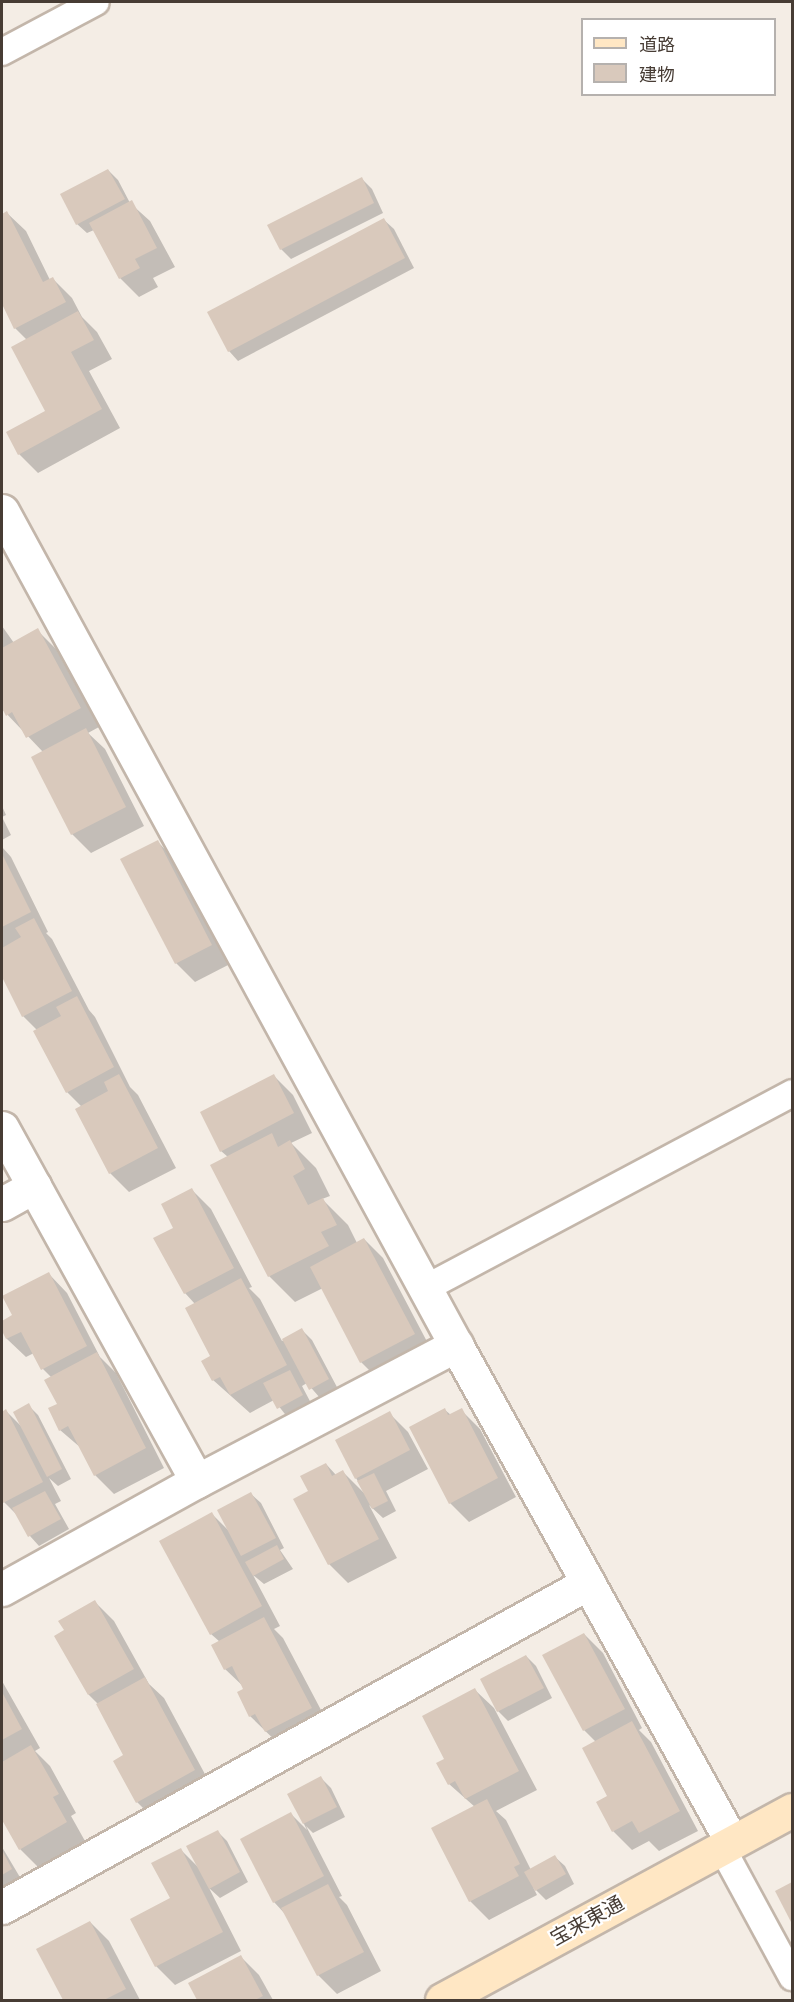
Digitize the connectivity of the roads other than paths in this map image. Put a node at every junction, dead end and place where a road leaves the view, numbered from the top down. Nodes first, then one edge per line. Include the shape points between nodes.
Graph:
1 (96, 2) edge
2 (2, 52) edge
3 (6, 530) edge
4 (792, 1093) edge
5 (2, 1128) edge
6 (34, 1186) junction
7 (2, 1204) edge
8 (426, 1288) junction
9 (456, 1345) junction
10 (197, 1481) junction
11 (588, 1583) junction
12 (2, 1589) edge
13 (792, 1810) edge
14 (727, 1845) junction
15 (2, 1906) edge
16 (792, 1977) edge
17 (442, 2001) edge

1 - 2 lane
3 - 8 street
4 - 8 lane
5 - 6 street
6 - 7 street
6 - 10 street
8 - 9 street
9 - 10 street
9 - 11 street
10 - 12 street
11 - 14 street
11 - 15 street
13 - 14 street, 宝来東通
14 - 16 lane
14 - 17 street, 宝来東通

